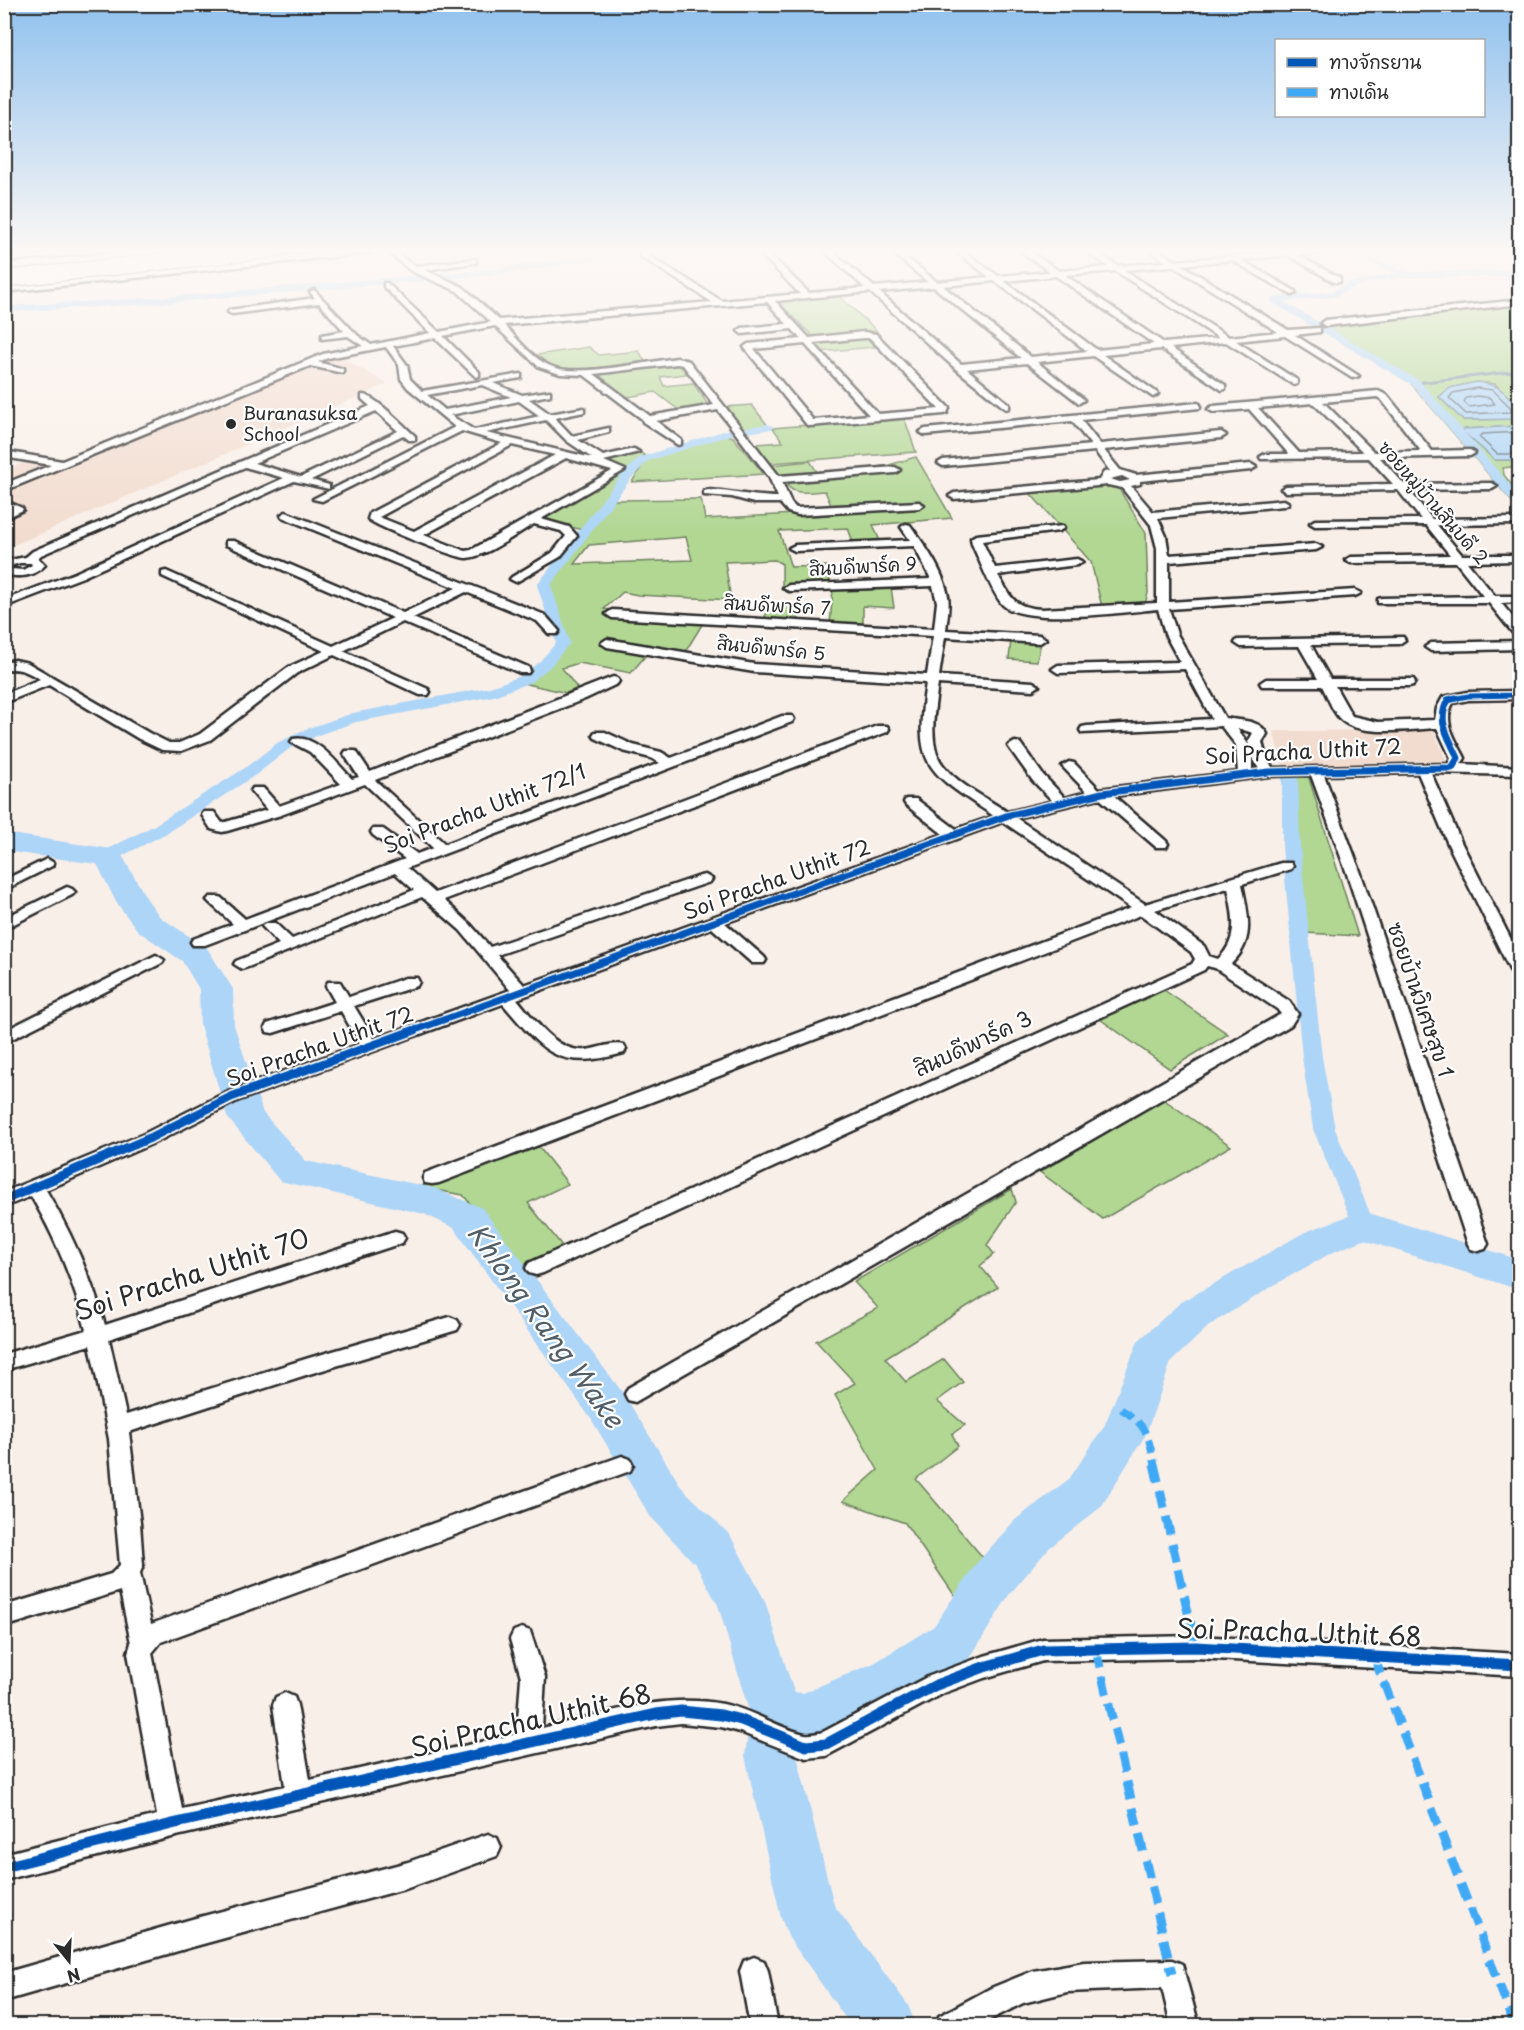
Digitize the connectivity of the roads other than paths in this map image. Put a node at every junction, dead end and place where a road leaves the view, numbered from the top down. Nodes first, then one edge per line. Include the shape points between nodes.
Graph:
1 (376, 345) edge
2 (388, 345) edge
3 (446, 345) edge
4 (522, 345) edge
5 (766, 345) edge
6 (809, 345) edge
7 (882, 345) edge
8 (934, 345) edge
9 (1009, 345) edge
10 (1084, 345) edge
11 (1172, 345) edge
12 (1234, 345) edge
13 (1306, 345) edge
14 (368, 346) joint
15 (1160, 346) junction
16 (1095, 353) junction
17 (1028, 360) junction
18 (310, 363) junction
19 (959, 367) junction
20 (340, 371) dead end
21 (586, 372) junction
22 (518, 376) dead end
23 (1356, 376) dead end
24 (479, 378) junction
25 (1294, 382) dead end
26 (1222, 387) dead end
27 (546, 393) dead end
28 (420, 394) junction
29 (1153, 394) dead end
30 (365, 397) dead end
31 (521, 398) junction
32 (1315, 399) junction
33 (1079, 400) dead end
34 (1251, 405) junction
35 (1006, 406) dead end
36 (1197, 406) dead end
37 (376, 407) junction
38 (719, 407) junction
39 (1213, 409) dead end
40 (581, 410) dead end
41 (444, 413) junction
42 (548, 417) junction
43 (876, 417) junction
44 (1075, 418) junction
45 (646, 420) junction
46 (461, 428) junction
47 (606, 430) dead end
48 (405, 431) junction
49 (925, 432) dead end
50 (473, 433) junction
51 (1221, 435) dead end
52 (570, 439) junction
53 (416, 441) dead end
54 (511, 442) junction
55 (678, 442) dead end
56 (1098, 448) junction
57 (634, 452) dead end
58 (1470, 453) dead end
59 (4, 454) edge
60 (1429, 454) junction
61 (563, 455) junction
62 (1370, 455) junction
63 (1296, 456) junction
64 (1265, 457) dead end
65 (597, 460) junction
66 (943, 463) dead end
67 (63, 464) junction
68 (245, 464) junction
69 (1251, 467) dead end
70 (895, 470) dead end
71 (1118, 473) junction
72 (297, 479) junction
73 (775, 479) junction
74 (1106, 482) junction
75 (1130, 482) junction
76 (1492, 486) dead end
77 (325, 487) dead end
78 (1401, 487) junction
79 (4, 488) edge
80 (1286, 489) dead end
81 (708, 493) dead end
82 (954, 496) dead end
83 (318, 499) dead end
84 (784, 500) junction
85 (4, 503) edge
86 (1284, 503) dead end
87 (918, 505) dead end
88 (286, 514) dead end
89 (4, 516) edge
90 (1150, 516) junction
91 (533, 520) junction
92 (1428, 521) junction
93 (1520, 521) edge
94 (1315, 523) dead end
95 (906, 527) dead end
96 (1059, 528) dead end
97 (414, 536) junction
98 (230, 543) dead end
99 (917, 543) junction
100 (1316, 547) dead end
101 (795, 548) dead end
102 (1520, 558) edge
103 (30, 559) junction
104 (1163, 559) junction
105 (1351, 560) dead end
106 (1460, 560) junction
107 (1077, 562) dead end
108 (6, 566) edge
109 (29, 572) junction
110 (991, 572) junction
111 (166, 574) dead end
112 (516, 579) dead end
113 (59, 582) junction
114 (937, 582) junction
115 (465, 588) junction
116 (789, 588) dead end
117 (1355, 593) dead end
118 (1492, 599) junction
119 (1520, 599) edge
120 (1382, 601) dead end
121 (4, 604) edge
122 (1164, 608) junction
123 (612, 614) dead end
124 (402, 618) junction
125 (553, 631) dead end
126 (940, 633) junction
127 (1520, 634) edge
128 (1040, 639) dead end
129 (1399, 640) dead end
130 (1303, 642) junction
131 (608, 643) dead end
132 (1241, 643) dead end
133 (1520, 645) edge
134 (1431, 647) dead end
135 (334, 650) junction
136 (1188, 665) junction
137 (4, 666) edge
138 (1058, 669) dead end
139 (524, 670) dead end
140 (49, 680) junction
141 (932, 680) junction
142 (613, 681) dead end
143 (1409, 682) dead end
144 (1326, 683) junction
145 (1266, 684) dead end
146 (1033, 686) dead end
147 (424, 692) dead end
148 (1520, 695) edge
149 (4, 699) edge
150 (787, 719) dead end
151 (1222, 722) junction
152 (1440, 724) junction
153 (882, 729) dead end
154 (1087, 730) dead end
155 (600, 735) dead end
156 (298, 742) dead end
157 (1015, 746) dead end
158 (351, 754) dead end
159 (670, 764) junction
160 (1069, 765) dead end
161 (1452, 768) junction
162 (1423, 769) junction
163 (1316, 771) junction
164 (1520, 771) edge
165 (1269, 772) junction
166 (1245, 774) junction
167 (368, 778) junction
168 (350, 785) junction
169 (258, 791) dead end
170 (1099, 793) junction
171 (911, 802) dead end
172 (1062, 802) junction
173 (276, 812) junction
174 (209, 815) dead end
175 (1006, 816) junction
176 (378, 832) dead end
177 (954, 835) junction
178 (1161, 844) dead end
179 (443, 849) junction
180 (416, 860) junction
181 (47, 863) dead end
182 (1286, 866) dead end
183 (397, 867) junction
184 (705, 879) dead end
185 (1234, 881) junction
186 (4, 886) edge
187 (67, 892) dead end
188 (429, 895) junction
189 (215, 900) dead end
190 (1143, 909) junction
191 (713, 921) junction
192 (4, 924) edge
193 (243, 925) junction
194 (270, 926) dead end
195 (199, 942) dead end
196 (290, 945) junction
197 (487, 953) junction
198 (1203, 959) junction
199 (156, 960) dead end
200 (758, 960) dead end
201 (242, 964) dead end
202 (1221, 965) junction
203 (1520, 974) edge
204 (411, 982) dead end
205 (334, 986) dead end
206 (513, 995) junction
207 (345, 1004) junction
208 (273, 1028) dead end
209 (4, 1038) edge
210 (370, 1046) junction
211 (618, 1049) dead end
212 (432, 1178) dead end
213 (35, 1187) junction
214 (4, 1200) edge
215 (395, 1238) dead end
216 (1478, 1244) dead end
217 (537, 1268) dead end
218 (450, 1325) dead end
219 (98, 1335) junction
220 (4, 1362) edge
221 (636, 1394) dead end
222 (117, 1427) junction
223 (622, 1465) dead end
224 (128, 1573) junction
225 (4, 1617) edge
226 (522, 1639) dead end
227 (143, 1643) junction
228 (1520, 1665) edge
229 (285, 1705) dead end
230 (529, 1743) junction
231 (299, 1794) junction
232 (172, 1824) junction
233 (488, 1847) dead end
234 (4, 1868) edge
235 (754, 1971) dead end
236 (4, 1987) edge
237 (764, 2025) edge
238 (949, 2025) edge
239 (1185, 2025) edge

1 - 14 street
2 - 28 street via 404,365 406,379
3 - 24 street
4 - 21 street via 549,369
5 - 43 street via 748,347 810,423
6 - 43 street
7 - 43 street via 944,411
8 - 19 street
9 - 17 street
10 - 16 street
11 - 15 street
12 - 25 street
13 - 23 street
14 - 18 street
15 - 16 street
15 - 26 street
16 - 17 street
16 - 29 street
17 - 19 street
17 - 33 street
18 - 20 street
18 - 67 street
19 - 35 street
21 - 38 street via 684,362
21 - 45 street
22 - 24 street
24 - 28 street
24 - 31 street
27 - 31 street
28 - 41 street
30 - 37 street
31 - 41 street
31 - 42 street
32 - 34 street
32 - 60 street via 1371,394 1384,397
32 - 62 street, ซอยหมู่บ้านสินบดี 2
34 - 39 street
34 - 63 street
36 - 44 street
37 - 48 street
37 - 68 street
38 - 45 street
38 - 73 street
40 - 42 street
41 - 46 street
42 - 50 street
42 - 52 street
44 - 49 street
44 - 56 street
45 - 55 street
46 - 50 street
46 - 83 street
47 - 52 street
48 - 53 street
48 - 72 street
50 - 54 street
51 - 56 street
52 - 65 street
54 - 61 street
54 - 97 street via 374,515 373,519
56 - 66 street
56 - 71 street
57 - 65 street
58 - 60 street
59 - 67 street
60 - 62 street
61 - 65 street
61 - 97 street
62 - 63 street
62 - 78 street, ซอยหมู่บ้านสินบดี 2
63 - 64 street
65 - 91 street via 620,470
67 - 79 street
68 - 72 street
68 - 103 street
69 - 75 street
70 - 73 street
71 - 74 street via 1105,476
71 - 75 street
72 - 77 street
72 - 113 street
73 - 84 street
74 - 75 street
74 - 82 street
75 - 90 street
76 - 78 street
78 - 80 street
78 - 92 street, ซอยหมู่บ้านสินบดี 2
81 - 84 street
84 - 87 street via 798,512
85 - 89 street via 18,510
86 - 90 street
88 - 115 street
90 - 104 street via 1157,526
91 - 97 street via 464,555
91 - 112 street via 565,529 572,536 556,555
92 - 93 street
92 - 94 street
92 - 106 street, ซอยหมู่บ้านสินบดี 2
95 - 99 street
96 - 110 street via 976,538
98 - 124 street
99 - 101 street
99 - 114 street
100 - 104 street
102 - 106 street
103 - 108 street
103 - 109 street via 39,565
104 - 122 street
105 - 106 street
106 - 118 street, ซอยหมู่บ้านสินบดี 2
107 - 110 street
108 - 109 street via 12,573
109 - 113 street
110 - 122 street via 1007,602 1025,611
111 - 135 street
113 - 121 street
114 - 116 street, สินบดีพาร์ค 9
114 - 126 street via 943,599
115 - 124 street
115 - 125 street via 541,618
117 - 122 street
118 - 119 street
118 - 120 street
118 - 127 street, ซอยหมู่บ้านสินบดี 2
122 - 136 street via 1165,619
123 - 126 street, สินบดีพาร์ค 7
124 - 135 street
124 - 139 street
126 - 128 street, สินบดีพาร์ค 7
126 - 141 street
129 - 130 street
130 - 132 street
130 - 144 street
131 - 141 street, สินบดีพาร์ค 5 via 754,668
133 - 134 street
135 - 140 street via 293,670 205,737 181,747 167,747 144,736
135 - 147 street
136 - 138 street
136 - 151 street
137 - 140 street via 28,667
140 - 149 street
141 - 146 street, สินบดีพาร์ค 5
141 - 175 street via 927,729 936,766 953,782
142 - 167 street
143 - 144 street
144 - 145 street
144 - 152 street via 1347,719 1357,724
148 - 152 street via 1448,700 1441,710
150 - 159 street, Soi Pracha Uthit 72/1
151 - 154 street
151 - 165 street via 1259,730 1255,742 1260,762
151 - 166 street via 1243,743 1247,757
152 - 161 street via 1458,758
153 - 188 street
155 - 159 street via 627,748 657,755
156 - 168 street via 315,749
157 - 172 street
158 - 167 street
159 - 179 street, Soi Pracha Uthit 72/1
160 - 170 street
161 - 162 street, Soi Pracha Uthit 72
161 - 164 street, Soi Pracha Uthit 72
162 - 163 street, Soi Pracha Uthit 72
162 - 203 street via 1455,844
163 - 165 street, Soi Pracha Uthit 72
163 - 216 street, ซอยบ้านวิเศษสุข 1
165 - 166 street, Soi Pracha Uthit 72
166 - 170 street, Soi Pracha Uthit 72
167 - 168 street
167 - 179 street
168 - 173 street
169 - 173 street
170 - 172 street, Soi Pracha Uthit 72
170 - 178 street
171 - 177 street
172 - 175 street, Soi Pracha Uthit 72
173 - 174 street via 222,828
175 - 177 street, Soi Pracha Uthit 72
175 - 190 street
176 - 180 street
177 - 191 street, Soi Pracha Uthit 72
179 - 180 street, Soi Pracha Uthit 72/1
180 - 183 street, Soi Pracha Uthit 72/1
181 - 186 street
182 - 185 street
183 - 188 street
183 - 193 street, Soi Pracha Uthit 72/1
184 - 197 street
185 - 190 street
185 - 202 street via 1241,941
187 - 192 street
188 - 196 street
188 - 197 street
189 - 193 street
190 - 198 street via 1198,949
190 - 212 street
191 - 200 street
191 - 206 street, Soi Pracha Uthit 72
193 - 195 street, Soi Pracha Uthit 72/1
194 - 196 street
196 - 201 street
197 - 206 street
198 - 202 street
198 - 217 street, สินบดีพาร์ค 3 via 1198,967
199 - 209 street
202 - 221 street via 1283,1005 1290,1014 1285,1021
204 - 207 street
205 - 207 street
206 - 210 street, Soi Pracha Uthit 72
206 - 211 street via 554,1049 570,1055
207 - 208 street
207 - 210 street
210 - 213 street, Soi Pracha Uthit 72 via 231,1097 169,1130
213 - 214 street, Soi Pracha Uthit 72
213 - 219 street via 62,1235
215 - 219 street, Soi Pracha Uthit 70
218 - 222 street
219 - 220 street, Soi Pracha Uthit 70
219 - 222 street
222 - 224 street via 130,1538 132,1565
223 - 227 street via 171,1627
224 - 225 street via 118,1582
224 - 227 street
226 - 230 street via 533,1677
227 - 232 street via 140,1653
228 - 230 street, Soi Pracha Uthit 68 via 1196,1647 1043,1650 936,1685 826,1744 806,1746 741,1720 681,1711
229 - 231 street
230 - 231 street, Soi Pracha Uthit 68
231 - 232 street, Soi Pracha Uthit 68
232 - 234 street, Soi Pracha Uthit 68
233 - 236 street via 408,1875
235 - 237 street
238 - 239 street via 1030,1986 1056,1979 1172,1974

